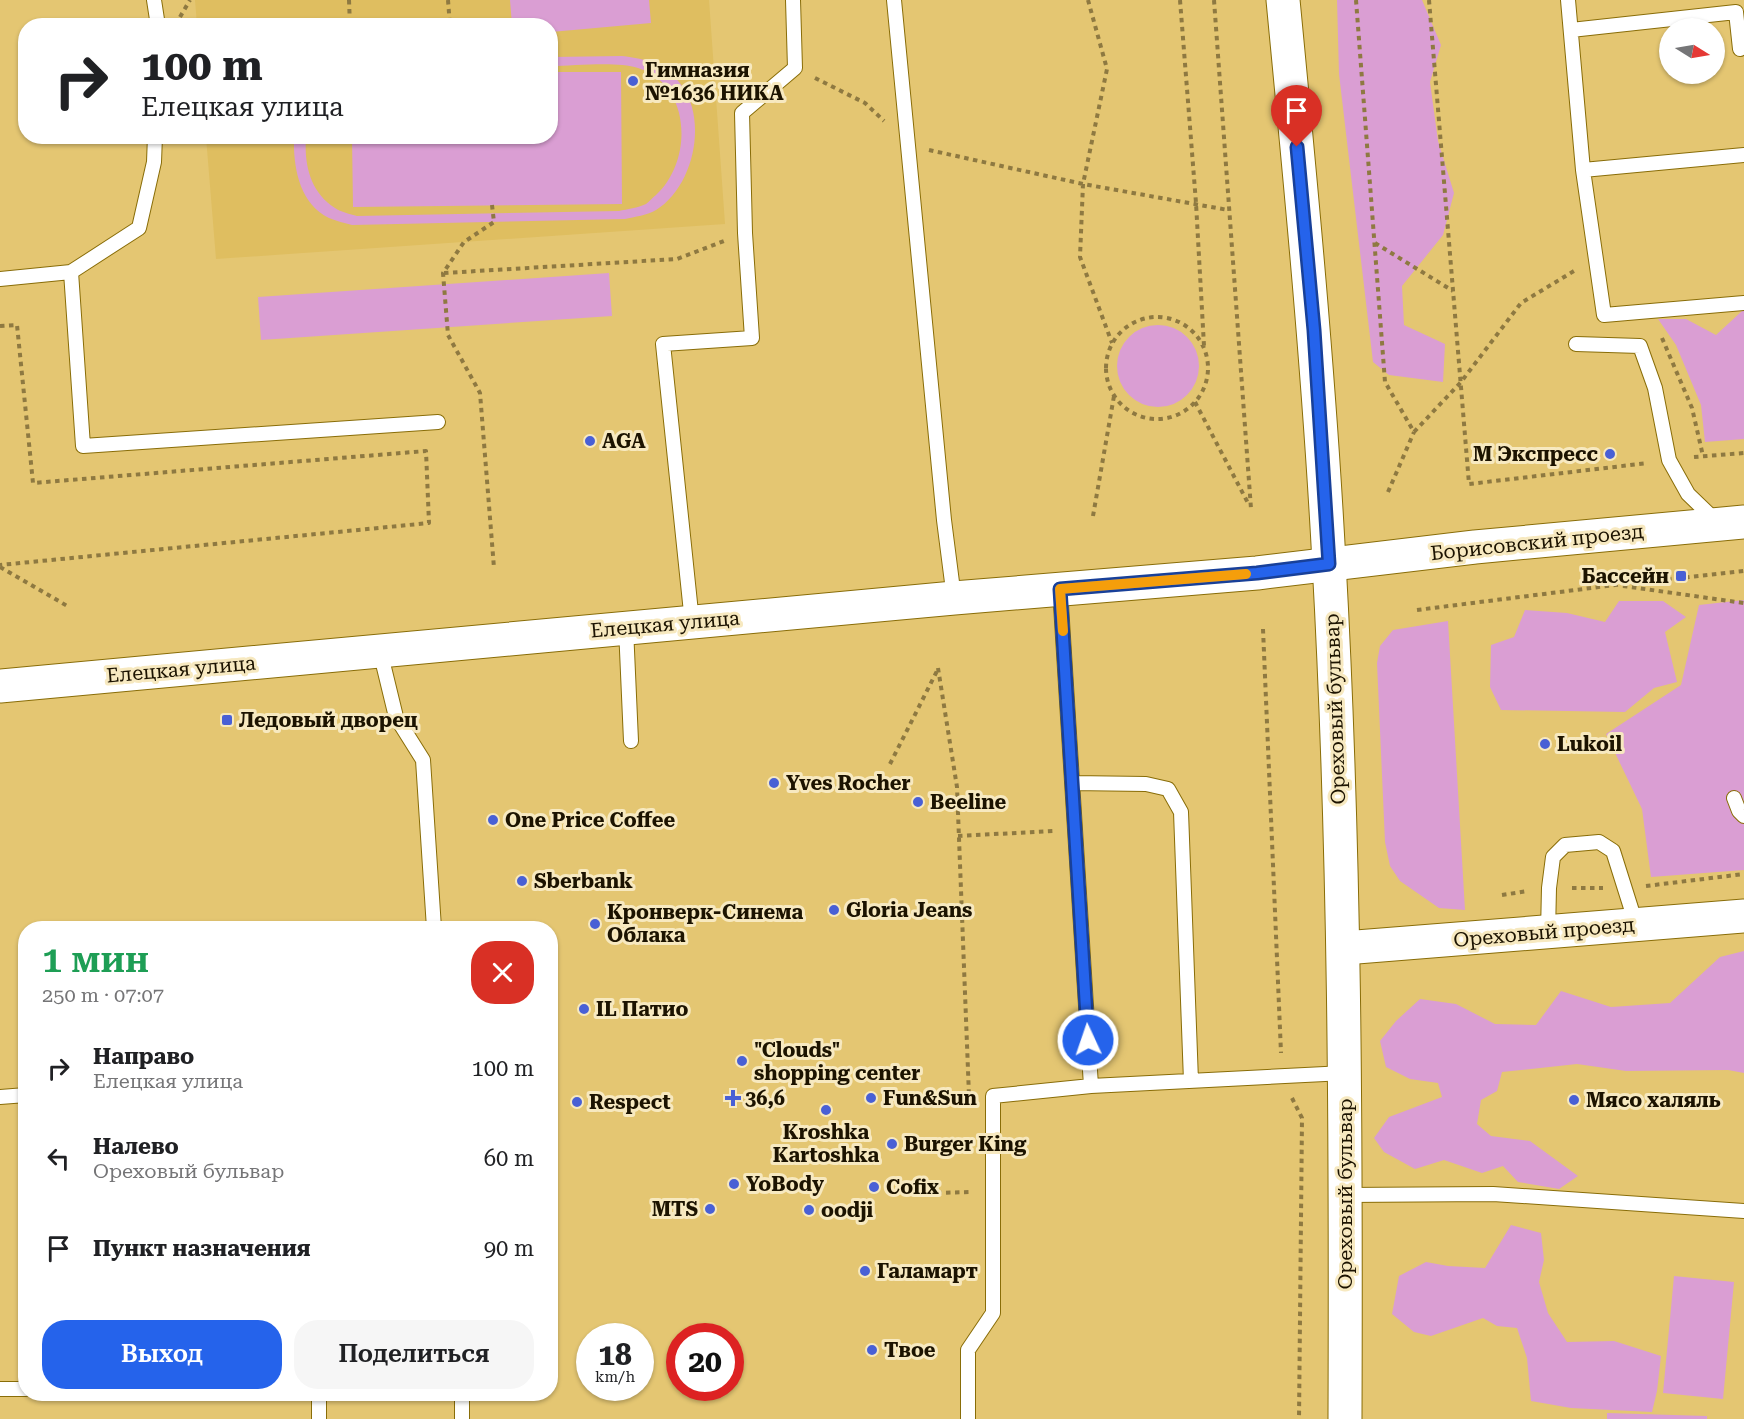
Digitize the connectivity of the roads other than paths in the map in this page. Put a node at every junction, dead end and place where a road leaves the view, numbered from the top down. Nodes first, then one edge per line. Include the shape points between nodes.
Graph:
1 (154, 0) edge
2 (792, 0) edge
3 (894, 0) edge
4 (1283, 0) edge
5 (1568, 0) edge
6 (157, 18) edge
7 (1571, 30) junction
8 (1740, 49) dead end
9 (155, 144) edge
10 (1744, 155) edge
11 (1583, 170) junction
12 (71, 272) junction
13 (0, 279) edge
14 (1744, 303) edge
15 (1576, 344) dead end
16 (438, 422) dead end
17 (1732, 523) edge
18 (1329, 564) junction
19 (1060, 589) junction
20 (954, 598) junction
21 (692, 622) junction
22 (626, 628) junction
23 (380, 651) junction
24 (0, 686) edge
25 (632, 741) dead end
26 (1072, 783) junction
27 (1734, 798) dead end
28 (1744, 816) edge
29 (1744, 916) edge
30 (434, 921) edge
31 (1636, 924) junction
32 (1548, 933) junction
33 (1344, 948) junction
34 (1345, 1073) junction
35 (1191, 1081) junction
36 (1091, 1086) junction
37 (18, 1096) edge
38 (0, 1097) edge
39 (1345, 1195) junction
40 (1744, 1211) edge
41 (0, 1389) edge
42 (18, 1389) edge
43 (319, 1401) edge
44 (462, 1401) edge
45 (319, 1419) edge
46 (462, 1419) edge
47 (968, 1419) edge
48 (1345, 1419) edge

1 - 6 lane
2 - 21 lane via 795,68 742,113 752,338 663,344
3 - 20 lane
4 - 18 street, Ореховый бульвар via 1314,330
5 - 7 lane
7 - 8 lane via 1737,12
7 - 11 lane
9 - 12 lane via 138,228
10 - 11 lane
11 - 14 lane via 1604,315
12 - 13 lane
12 - 16 lane via 83,446
15 - 17 lane via 1640,346 1656,388 1669,460 1688,494
17 - 18 street, Борисовский проезд
18 - 19 street, Елецкая улица
18 - 33 street, Ореховый бульвар
19 - 20 street, Елецкая улица
19 - 26 lane
20 - 21 street, Елецкая улица
21 - 22 street, Елецкая улица
22 - 23 street, Елецкая улица
22 - 25 lane
23 - 24 street, Елецкая улица
23 - 30 lane via 396,717 423,760
26 - 35 lane via 1146,784 1168,789 1181,812
26 - 36 lane
27 - 28 lane
29 - 31 street, Ореховый проезд
31 - 32 street, Ореховый проезд
31 - 32 lane via 1613,851 1599,842 1565,845 1553,857
32 - 33 street, Ореховый проезд
33 - 34 street, Ореховый бульвар
34 - 35 lane
34 - 39 street, Ореховый бульвар
35 - 36 lane
36 - 47 lane via 993,1096 993,1313 968,1350
37 - 38 lane
39 - 40 lane via 1493,1194
39 - 48 street, Ореховый бульвар
41 - 42 lane
43 - 45 lane
44 - 46 lane

